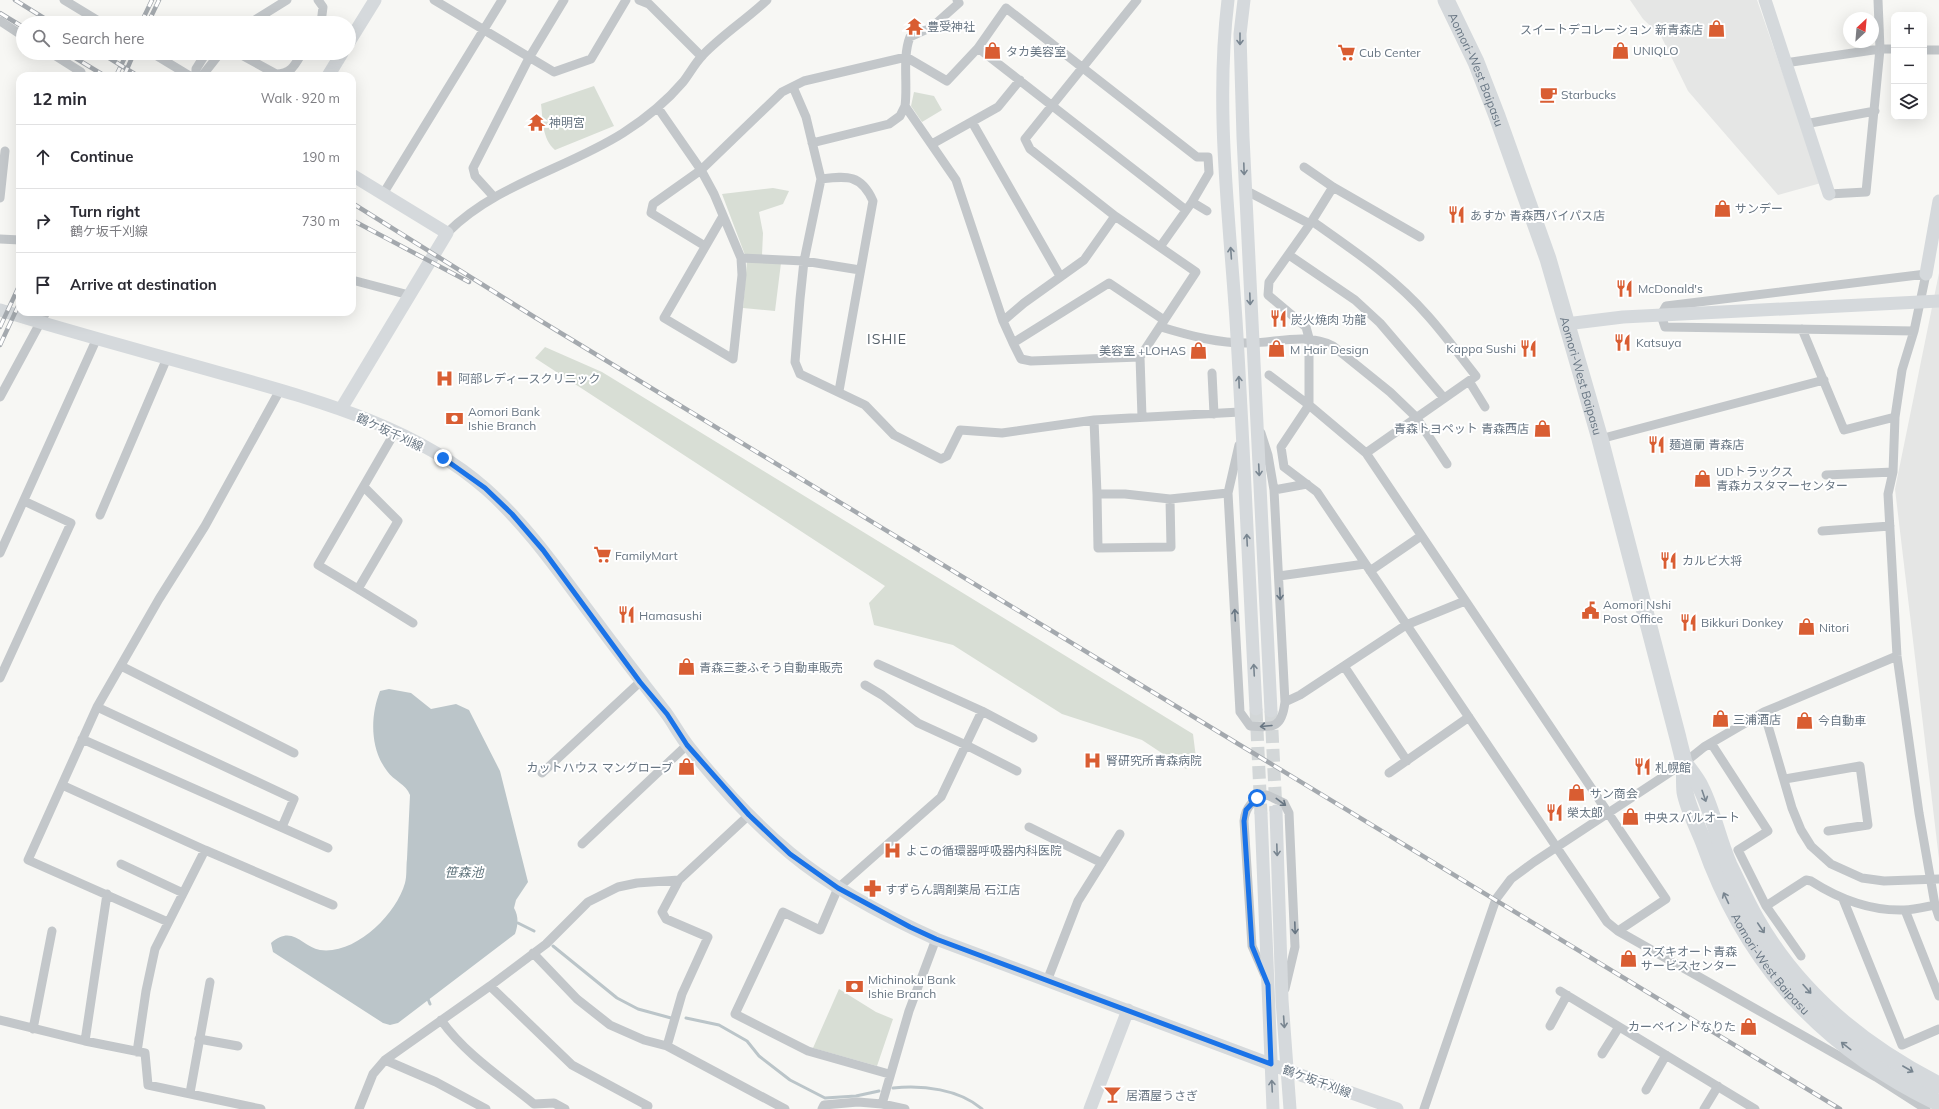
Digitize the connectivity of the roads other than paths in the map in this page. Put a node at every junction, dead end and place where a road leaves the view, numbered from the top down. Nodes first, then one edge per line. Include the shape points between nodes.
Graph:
1 (64, 0) edge
2 (287, 0) edge
3 (318, 0) edge
4 (372, 0) edge
5 (434, 0) edge
6 (502, 0) edge
7 (564, 0) edge
8 (626, 0) edge
9 (639, 0) edge
10 (768, 0) edge
11 (957, 0) edge
12 (1137, 0) edge
13 (1228, 0) edge
14 (1244, 0) edge
15 (1446, 0) edge
16 (1765, 0) edge
17 (1878, 0) edge
18 (90, 16) edge
19 (261, 16) edge
20 (322, 16) edge
21 (0, 21) edge
22 (356, 29) edge
23 (484, 30) junction
24 (16, 31) edge
25 (978, 48) junction
26 (1880, 49) junction
27 (1891, 49) edge
28 (1927, 50) edge
29 (1939, 50) edge
30 (701, 56) junction
31 (906, 57) junction
32 (529, 58) junction
33 (62, 60) edge
34 (164, 60) edge
35 (202, 60) edge
36 (215, 60) edge
37 (250, 60) edge
38 (298, 60) edge
39 (338, 60) edge
40 (1785, 63) junction
41 (1083, 68) junction
42 (81, 72) dead end
43 (183, 72) edge
44 (196, 72) edge
45 (205, 72) edge
46 (273, 72) edge
47 (286, 72) edge
48 (330, 72) edge
49 (1020, 80) junction
50 (793, 87) junction
51 (906, 106) junction
52 (1052, 106) junction
53 (658, 108) junction
54 (1875, 111) junction
55 (972, 122) junction
56 (1805, 124) junction
57 (812, 142) junction
58 (932, 144) junction
59 (5, 151) dead end
60 (1225, 155) junction
61 (1208, 157) junction
62 (1304, 167) dead end
63 (701, 170) junction
64 (356, 177) edge
65 (821, 179) junction
66 (1333, 187) junction
67 (1245, 190) junction
68 (383, 194) junction
69 (1829, 194) joint
70 (494, 197) junction
71 (0, 198) edge
72 (1939, 201) edge
73 (1192, 202) junction
74 (1186, 210) junction
75 (1207, 211) dead end
76 (723, 216) junction
77 (1115, 216) junction
78 (1311, 223) junction
79 (447, 233) junction
80 (1420, 237) dead end
81 (0, 239) edge
82 (16, 240) edge
83 (705, 246) junction
84 (1160, 247) junction
85 (1289, 255) junction
86 (741, 258) junction
87 (804, 261) junction
88 (860, 270) junction
89 (1926, 274) junction
90 (1060, 276) junction
91 (356, 281) edge
92 (409, 295) junction
93 (1939, 301) edge
94 (0, 310) edge
95 (16, 313) edge
96 (1661, 316) junction
97 (43, 317) edge
98 (1003, 321) junction
99 (1163, 324) junction
100 (1566, 324) junction
101 (1802, 329) junction
102 (1914, 331) junction
103 (96, 338) junction
104 (1309, 338) junction
105 (1012, 343) junction
106 (1237, 343) junction
107 (1252, 343) junction
108 (1140, 357) junction
109 (167, 358) junction
110 (1212, 373) dead end
111 (1269, 375) dead end
112 (1824, 380) junction
113 (1468, 381) junction
114 (280, 390) junction
115 (839, 391) junction
116 (0, 397) edge
117 (1444, 398) junction
118 (1309, 405) junction
119 (1485, 407) dead end
120 (340, 410) junction
121 (1240, 412) junction
122 (1214, 414) junction
123 (1142, 417) junction
124 (1416, 417) junction
125 (1894, 417) junction
126 (1256, 418) junction
127 (1094, 420) junction
128 (395, 432) junction
129 (1241, 436) junction
130 (1600, 439) junction
131 (1366, 453) junction
132 (1448, 464) dead end
133 (1893, 472) junction
134 (1826, 475) dead end
135 (1307, 484) junction
136 (364, 487) junction
137 (1274, 490) junction
138 (1228, 493) junction
139 (1097, 494) junction
140 (1170, 499) junction
141 (24, 501) junction
142 (100, 515) dead end
143 (1890, 526) junction
144 (1822, 531) dead end
145 (1421, 536) junction
146 (0, 553) edge
147 (1368, 567) junction
148 (1279, 576) junction
149 (358, 589) junction
150 (1465, 601) junction
151 (413, 623) dead end
152 (1406, 625) junction
153 (1897, 656) junction
154 (878, 664) dead end
155 (121, 666) junction
156 (1344, 666) junction
157 (0, 678) edge
158 (640, 682) junction
159 (865, 685) dead end
160 (1285, 702) junction
161 (97, 708) junction
162 (1256, 709) tunnel mouth
163 (982, 711) junction
164 (1270, 711) tunnel mouth
165 (1764, 712) junction
166 (1469, 717) junction
167 (1033, 738) dead end
168 (82, 739) junction
169 (1711, 742) junction
170 (687, 745) junction
171 (966, 745) junction
172 (294, 753) dead end
173 (1406, 761) junction
174 (1684, 763) junction
175 (1017, 771) dead end
176 (542, 773) dead end
177 (1389, 773) dead end
178 (1785, 779) junction
179 (62, 785) junction
180 (1276, 811) tunnel mouth
181 (1609, 812) junction
182 (1262, 814) tunnel mouth
183 (749, 815) junction
184 (282, 827) junction
185 (1029, 827) dead end
186 (1828, 831) dead end
187 (1120, 834) dead end
188 (582, 844) dead end
189 (1557, 847) junction
190 (328, 848) dead end
191 (205, 850) junction
192 (1102, 863) junction
193 (121, 864) dead end
194 (1939, 879) edge
195 (678, 880) junction
196 (838, 888) junction
197 (183, 893) junction
198 (107, 894) junction
199 (1843, 899) junction
200 (333, 905) dead end
201 (1935, 905) junction
202 (1766, 906) junction
203 (1905, 910) junction
204 (1939, 917) edge
205 (168, 922) junction
206 (52, 930) dead end
207 (1618, 931) junction
208 (936, 939) junction
209 (533, 953) junction
210 (1801, 956) dead end
211 (1775, 963) junction
212 (1047, 981) junction
213 (210, 982) dead end
214 (1268, 985) junction
215 (490, 986) junction
216 (1939, 996) edge
217 (1282, 1000) junction
218 (1128, 1010) junction
219 (0, 1020) edge
220 (441, 1020) junction
221 (1550, 1026) dead end
222 (1619, 1026) junction
223 (33, 1029) junction
224 (1939, 1029) edge
225 (199, 1038) junction
226 (85, 1041) junction
227 (238, 1046) dead end
228 (667, 1046) junction
229 (137, 1052) junction
230 (1602, 1054) dead end
231 (1666, 1055) junction
232 (385, 1060) junction
233 (1271, 1064) junction
234 (1289, 1071) junction
235 (889, 1074) junction
236 (1939, 1085) edge
237 (1718, 1086) junction
238 (1646, 1090) dead end
239 (190, 1093) junction
240 (1939, 1103) edge
241 (882, 1104) junction
242 (649, 1108) edge
243 (1753, 1108) edge
244 (261, 1109) edge
245 (360, 1109) edge
246 (486, 1109) edge
247 (565, 1109) edge
248 (785, 1109) edge
249 (822, 1109) edge
250 (905, 1109) edge
251 (1090, 1109) edge
252 (1274, 1109) edge
253 (1290, 1109) edge
254 (1397, 1109) edge
255 (1424, 1109) edge
256 (1704, 1109) edge
257 (1926, 1109) edge

1 - 18 street
2 - 19 street
3 - 20 street via 323,7
4 - 22 street
5 - 23 street
6 - 23 street
7 - 32 street
8 - 32 street via 591,60 554,72
9 - 30 street via 649,4
10 - 30 street
11 - 31 street via 959,3 932,26 910,37
12 - 41 street
13 - 60 street via 1223,41
14 -> 67 street via 1240,34
15 - 100 highway, Aomori-West Baipasu via 1476,62 1503,130 1548,259
16 - 40 street
17 - 26 street
21 - 24 street
23 - 32 street
23 - 68 street
25 - 31 street via 948,81
25 - 41 street via 1006,8
25 - 49 street
26 - 27 street
26 - 40 street
26 - 54 street
28 - 29 street
30 - 53 street via 683,82
31 - 50 street via 804,81
31 - 51 street
32 - 70 street via 473,168 474,176
33 - 42 street
34 - 43 street
35 - 44 street
36 - 45 street
37 - 46 street
38 - 47 street via 293,69
39 - 48 street
40 - 56 street
41 - 52 street
41 - 61 street via 1197,157
49 - 52 street
49 - 55 street via 998,107
50 - 57 street via 806,117
50 - 63 street via 782,92
51 - 57 street via 900,116 889,124
51 - 58 street
52 - 74 street
52 - 77 street via 1025,139 1030,149
53 - 63 street
53 - 70 street via 585,155
54 - 56 street
54 - 69 street via 1866,192
55 - 58 street
55 - 90 street
56 - 69 street
57 - 65 street
58 - 98 street via 956,180
59 - 71 street
60 - 61 street
106 -> 60 street
61 - 73 street via 1209,173
62 - 66 street
63 - 76 street
63 - 83 street via 653,204 651,213
64 - 68 street
65 - 87 street
65 - 88 street via 847,176 869,191 873,201
66 - 78 street
66 - 80 street
67 - 78 street
67 -> 107 street
68 - 79 street
70 - 79 street via 462,218
72 - 89 street
73 - 74 street
73 - 75 street
74 - 84 street
76 - 83 street
76 - 86 street
77 - 84 street
77 - 90 street via 1084,260
78 - 85 street
78 - 113 street via 1384,273 1429,316 1476,376
79 - 92 street
81 - 82 street
83 - 86 street via 664,318 733,358 742,275
84 - 99 street via 1196,272
85 - 104 street via 1269,282 1268,295 1306,327
85 - 117 street via 1336,286 1380,322
86 - 87 street
87 - 88 street
87 - 115 street via 795,362 800,374
88 - 115 street
89 - 96 street via 1666,306
89 - 102 street
90 - 98 street
91 - 92 street
92 - 120 street
93 - 96 street
94 - 95 street, 鶴ケ坂千刈線
96 - 100 street via 1623,317
96 - 101 street via 1665,327
97 - 103 street, 鶴ケ坂千刈線
97 - 116 street
98 - 105 street
99 - 105 street via 1109,283
99 - 106 street via 1203,340
99 - 108 street
100 - 130 highway, Aomori-West Baipasu
101 - 102 street
101 - 112 street
102 - 125 street via 1902,370
103 - 109 street, 鶴ケ坂千刈線
103 - 141 street
104 - 107 street
104 - 118 street
104 - 124 street via 1334,346
105 - 108 street via 1021,359 1031,361
106 - 107 street
121 -> 106 street
107 - 126 street
108 - 123 street
109 - 114 street, 鶴ケ坂千刈線
109 - 142 street
110 - 122 street
111 - 118 street
112 - 125 street via 1844,430
112 - 130 street
113 - 117 street
113 - 119 street
114 - 120 street, 鶴ケ坂千刈線
114 - 155 street via 205,526
115 - 127 street via 865,405 894,435 941,459 947,456 960,430 1002,433
117 - 124 street
118 - 131 street
118 - 135 street via 1281,447 1284,467
120 - 128 street, 鶴ケ坂千刈線
121 - 122 street
121 - 129 street
122 - 123 street
123 - 127 street
124 - 131 street
124 - 132 street
125 - 133 street
126 - 137 street via 1268,455
126 -> 164 street
127 - 139 street
128 - 136 street
128 - 158 street, 鶴ケ坂千刈線 via 436,453 461,470 485,488 512,514 543,550
129 - 138 street
162 -> 129 street
130 - 174 highway, Aomori-West Baipasu
131 - 145 street
133 - 134 street
133 - 143 street via 1888,494
135 - 137 street
135 - 147 street via 1317,492
136 - 149 street via 398,521
136 - 149 street via 318,565
137 - 148 street
138 - 140 street
160 -> 138 street via 1283,716 1280,722 1274,725 1250,726 1240,712
139 - 140 street
139 - 140 street via 1098,548 1171,547
141 - 146 street
141 - 157 street via 71,523
143 - 144 street
143 - 153 street
145 - 147 street
145 - 150 street
147 - 148 street
147 - 152 street
148 -> 160 street
149 - 151 street
150 - 152 street
150 - 181 street
152 - 156 street
152 - 166 street
153 - 165 street
153 - 201 street
154 - 163 street
155 - 161 street
155 - 172 street
156 - 160 street
156 - 173 street
158 - 170 street, 鶴ケ坂千刈線 via 667,714
158 - 176 street
159 - 171 street via 882,695 918,724
161 - 168 street
161 - 184 street via 294,799
163 - 167 street
163 - 171 street
165 - 169 street
165 - 178 street
166 - 173 street
166 - 189 street
168 - 179 street
168 - 184 street
169 - 174 street
169 - 202 street via 1768,831 1738,850
170 - 183 street, 鶴ケ坂千刈線
170 - 188 street
171 - 175 street
171 - 196 street via 940,797
173 - 177 street
174 - 181 street
174 - 211 highway, Aomori-West Baipasu via 1685,792 1713,868 1732,910
178 - 186 street via 1860,766 1868,825
178 - 194 street via 1792,808 1801,830 1811,846 1831,864 1862,878 1884,881
179 - 191 street
179 - 198 street via 28,860
180 -> 217 street
181 - 189 street
181 - 207 street via 1666,899
182 - 214 street
183 - 195 street
183 - 196 street, 鶴ケ坂千刈線 via 790,854
184 - 190 street
185 - 192 street
187 - 192 street
189 - 207 street via 1607,922
189 - 255 street via 1511,879 1496,899
191 - 197 street
191 - 200 street
192 - 212 street via 1078,901
193 - 197 street
195 - 209 street via 637,883 618,887 600,895 588,902 546,944
195 - 228 street via 662,912 666,919 708,937 682,994
196 - 208 street, 鶴ケ坂千刈線
196 - 235 street via 820,930 783,912 735,1014 808,1051
197 - 205 street
198 - 205 street
198 - 226 street
199 - 202 street via 1806,880
199 - 203 street via 1872,907
199 - 224 street via 1902,1045
201 - 203 street
201 - 204 street
202 - 210 street
203 - 216 street
205 - 229 street via 155,949
206 - 223 street
207 - 257 street
208 - 212 street, 鶴ケ坂千刈線
208 - 235 street
209 - 215 street
209 - 228 street via 577,999 610,1025 644,1040
211 -> 236 highway, Aomori-West Baipasu via 1872,1046
240 -> 211 highway, Aomori-West Baipasu via 1871,1065 1833,1036 1797,1001
212 - 218 street, 鶴ケ坂千刈線
213 - 225 street
214 -> 217 street via 1252,946 1244,821 1246,810 1253,801 1267,795 1284,803 1289,813 1295,947
214 - 233 street
215 - 220 street
215 - 242 street via 572,1065
217 -> 234 street
218 - 233 street, 鶴ケ坂千刈線
218 - 251 street
219 - 223 street
220 - 232 street
220 - 247 street via 470,1052 534,1104 554,1103
221 - 222 street via 1563,993
222 - 230 street
222 - 231 street
223 - 226 street
225 - 227 street
225 - 239 street
226 - 229 street
228 - 248 street
229 - 239 street via 145,1053 148,1085
231 - 237 street
231 - 238 street
232 - 245 street via 373,1074
232 - 246 street via 436,1082
233 - 234 street, 鶴ケ坂千刈線
252 -> 233 street
234 - 253 street
234 - 254 street, 鶴ケ坂千刈線
235 - 241 street
237 - 243 street
237 - 256 street
239 - 244 street
241 - 249 street via 846,1102 824,1105
241 - 250 street

